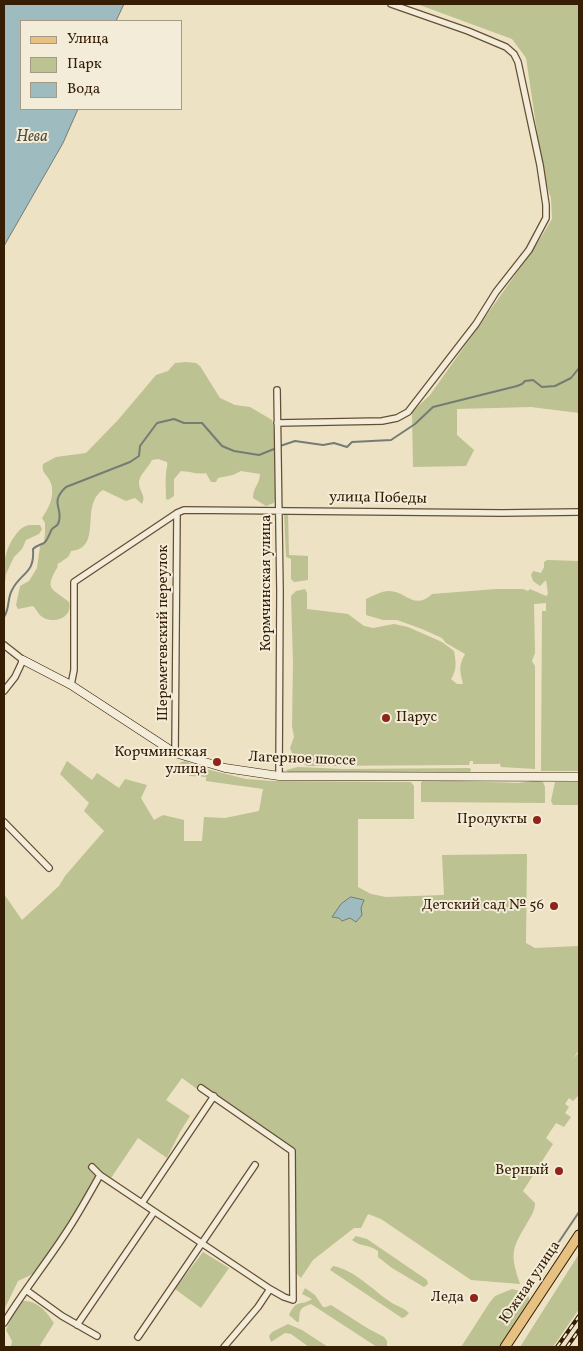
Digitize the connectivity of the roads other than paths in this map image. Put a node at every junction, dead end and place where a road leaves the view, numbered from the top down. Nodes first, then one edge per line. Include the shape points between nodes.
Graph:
1 (391, 4) edge
2 (277, 390) dead end
3 (277, 423) junction
4 (279, 510) junction
5 (579, 512) edge
6 (177, 513) junction
7 (4, 645) edge
8 (23, 660) junction
9 (70, 685) junction
10 (4, 691) edge
11 (175, 753) junction
12 (279, 776) junction
13 (579, 777) edge
14 (4, 822) edge
15 (50, 868) dead end
16 (201, 1088) dead end
17 (214, 1096) junction
18 (255, 1165) dead end
19 (92, 1167) dead end
20 (100, 1175) junction
21 (142, 1203) junction
22 (154, 1212) junction
23 (579, 1235) edge
24 (202, 1244) junction
25 (270, 1289) junction
26 (26, 1290) junction
27 (4, 1323) edge
28 (77, 1325) junction
29 (97, 1336) dead end
30 (138, 1336) dead end
31 (224, 1347) edge
32 (505, 1347) edge

1 - 3 street via 468,31 506,47 514,54 540,165 546,218 529,250 408,412 382,421
2 - 3 street, Кормчинская улица
3 - 4 street, Кормчинская улица
4 - 5 street, улица Победы
4 - 6 street, улица Победы via 184,510
4 - 12 street, Кормчинская улица
6 - 9 street via 74,582 74,670
6 - 11 street, Шереметевский переулок
7 - 8 street
8 - 9 street, Лагерное шоссе
8 - 10 street
9 - 11 street, Лагерное шоссе
11 - 12 street, Лагерное шоссе via 225,768
12 - 13 street, Лагерное шоссе
14 - 15 street
16 - 17 street
17 - 21 street
17 - 25 street via 292,1150 293,1300
18 - 24 street
19 - 20 street
20 - 21 street
20 - 26 street via 69,1228
21 - 22 street
22 - 24 street
22 - 28 street
23 - 32 main road, Южная улица
24 - 25 street
24 - 30 street
25 - 31 street
26 - 27 street
26 - 28 street
28 - 29 street

